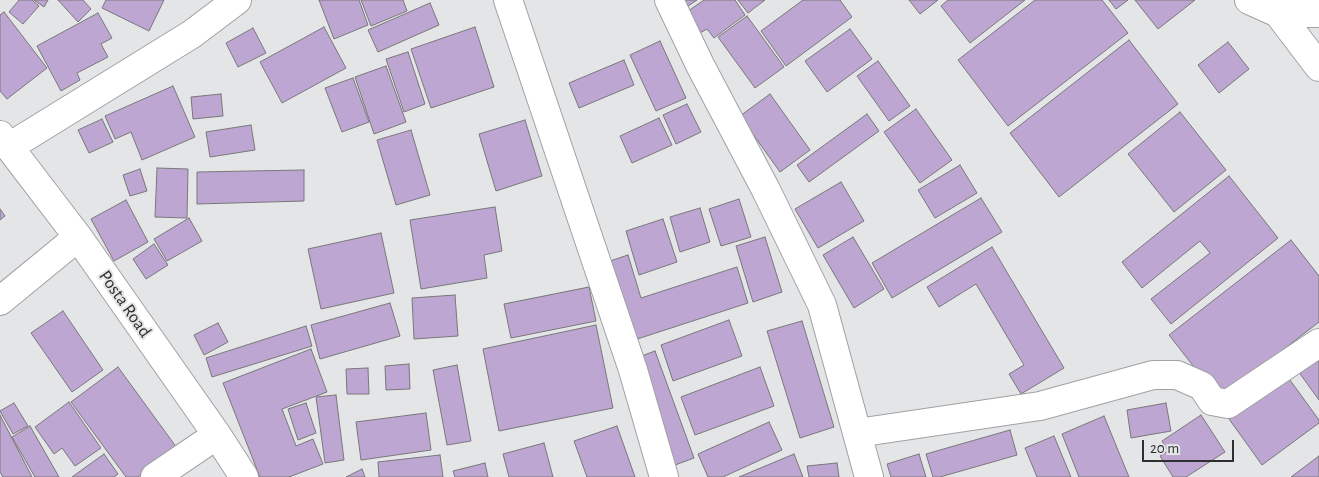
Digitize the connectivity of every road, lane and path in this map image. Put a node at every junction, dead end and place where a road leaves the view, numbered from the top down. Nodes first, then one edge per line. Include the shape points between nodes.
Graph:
1 (237, 0) edge
2 (508, 0) edge
3 (669, 0) edge
4 (1249, 0) edge
5 (1278, 13) junction
6 (1319, 13) edge
7 (1319, 67) edge
8 (5, 141) edge
9 (78, 237) junction
10 (0, 301) edge
11 (1319, 343) edge
12 (857, 433) junction
13 (217, 435) junction
14 (155, 477) edge
15 (244, 477) edge
16 (664, 477) edge
17 (869, 477) edge

1 - 8 street via 192,34
2 - 16 street via 632,370
3 - 12 street via 822,305
4 - 5 street
5 - 6 street
5 - 7 street
8 - 9 street, Posta Road
9 - 10 street
9 - 13 street, Posta Road
11 - 12 street via 1228,404 1212,401 1202,386 1178,375 1153,375 1040,406
12 - 17 street
13 - 14 street
13 - 15 street, Posta Road

